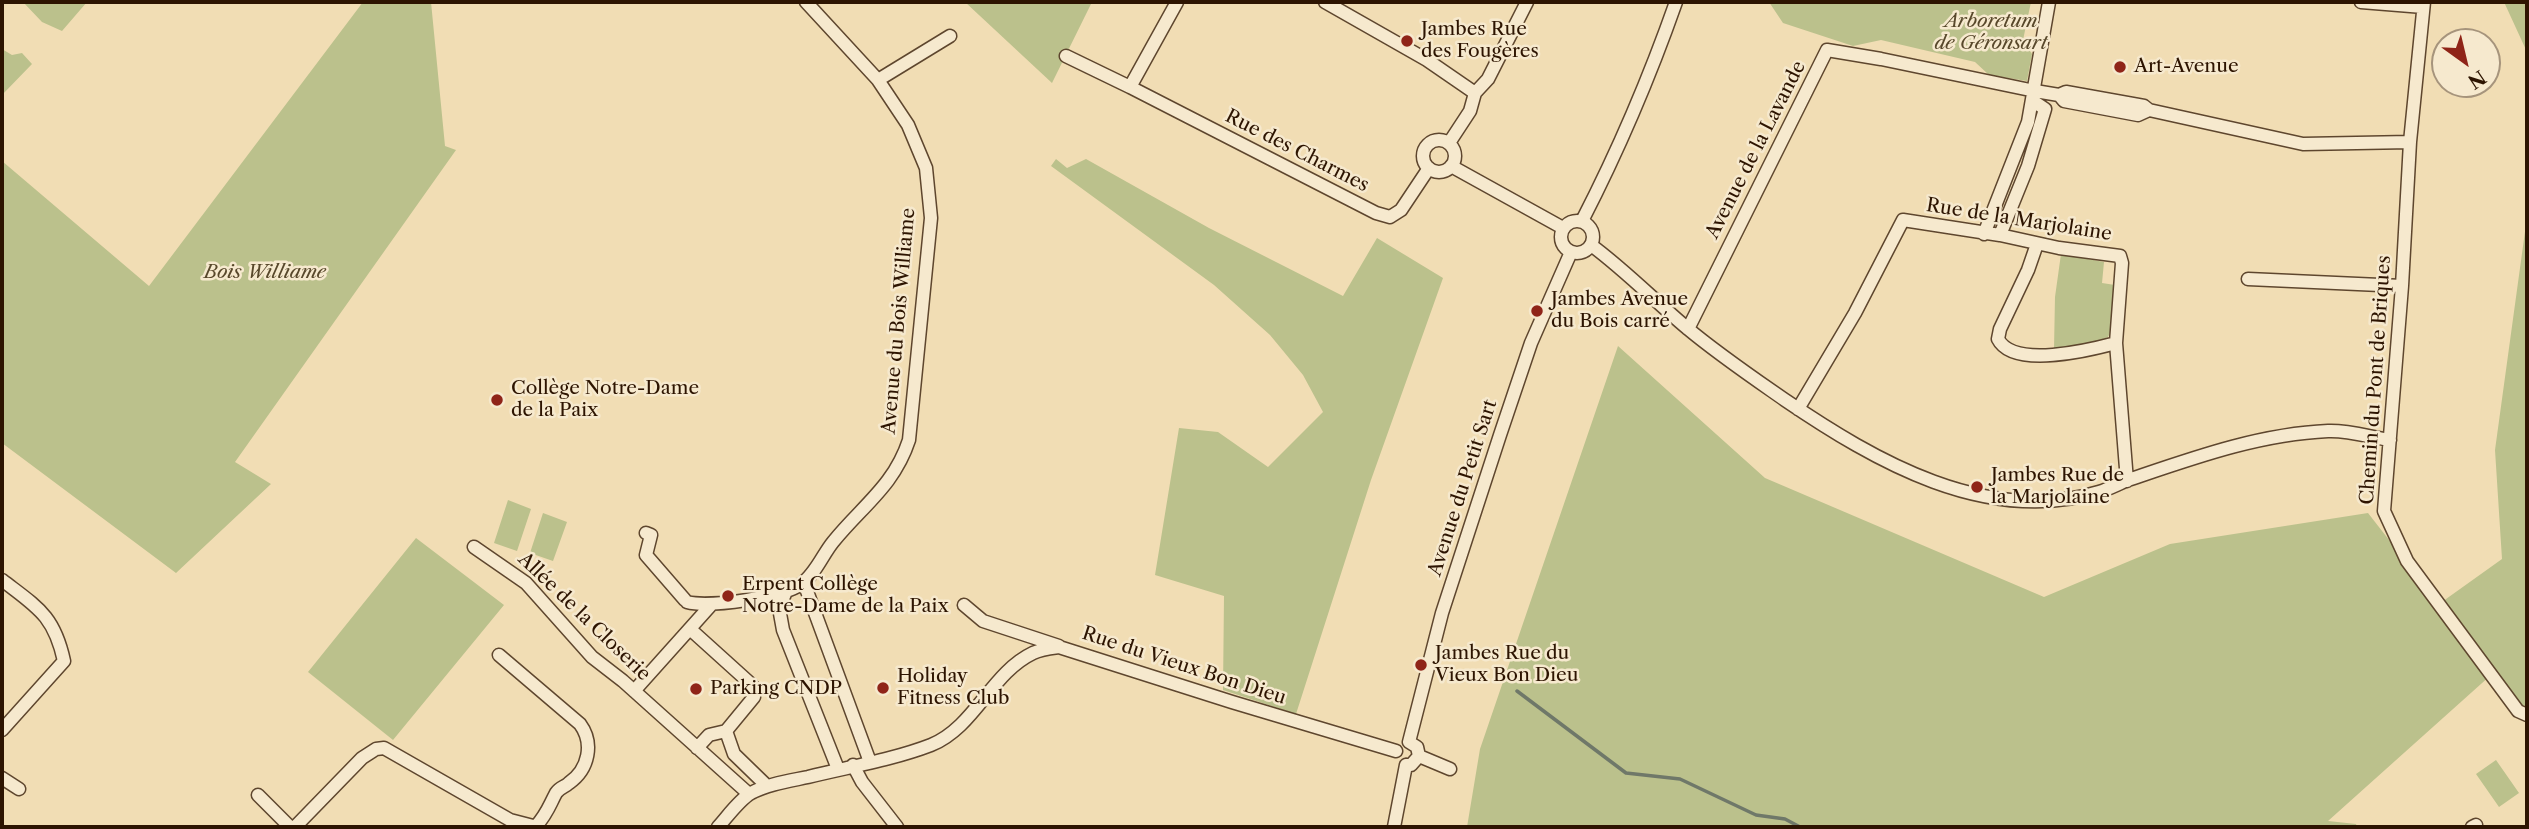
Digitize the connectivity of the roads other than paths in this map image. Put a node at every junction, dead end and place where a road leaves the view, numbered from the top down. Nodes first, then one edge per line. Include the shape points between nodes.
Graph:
1 (806, 2) edge
2 (1177, 2) edge
3 (1325, 2) edge
4 (1527, 2) edge
5 (1676, 2) edge
6 (2049, 2) edge
7 (2361, 2) edge
8 (2423, 4) edge
9 (950, 36) dead end
10 (1066, 56) dead end
11 (878, 80) junction
12 (1130, 87) junction
13 (1475, 93) junction
14 (2034, 96) junction
15 (2410, 142) junction
16 (1449, 143) junction
17 (1451, 166) junction
18 (1429, 168) junction
19 (1582, 221) junction
20 (1563, 228) junction
21 (1984, 234) junction
22 (2000, 234) junction
23 (2037, 244) junction
24 (1591, 246) junction
25 (1571, 252) junction
26 (2248, 279) dead end
27 (2402, 286) junction
28 (1688, 329) junction
29 (2116, 343) junction
30 (1798, 409) junction
31 (2390, 440) junction
32 (2126, 481) junction
33 (646, 533) dead end
34 (474, 547) dead end
35 (2, 580) edge
36 (804, 583) junction
37 (785, 594) junction
38 (711, 605) junction
39 (964, 605) dead end
40 (779, 608) junction
41 (702, 615) junction
42 (690, 629) junction
43 (1059, 647) junction
44 (499, 655) dead end
45 (634, 691) junction
46 (2527, 715) edge
47 (2, 730) edge
48 (726, 731) junction
49 (1409, 742) junction
50 (697, 748) junction
51 (1396, 751) junction
52 (1419, 756) junction
53 (870, 762) junction
54 (853, 765) junction
55 (1406, 765) junction
56 (838, 769) junction
57 (1450, 769) dead end
58 (2, 778) edge
59 (767, 786) junction
60 (19, 789) dead end
61 (749, 794) junction
62 (258, 795) dead end
63 (293, 827) edge
64 (537, 827) edge
65 (718, 827) edge
66 (897, 827) edge
67 (1394, 827) edge

1 - 11 street, Avenue du Bois Williame
2 - 12 street
3 - 13 street
4 - 13 street via 1488,79
5 - 19 street
6 - 14 street
7 - 8 street
8 - 15 street, Chemin du Pont de Briques
9 - 11 street
10 - 12 street, Rue des Charmes
11 - 36 street, Avenue du Bois Williame via 908,125 928,181 931,218 909,440 886,485 834,541
12 - 18 street, Rue des Charmes via 1376,214 1390,217 1401,210
13 - 16 street via 1470,111
14 - 15 street, Avenue de la Lavande via 2059,95 2064,102 2138,115 2149,110 2303,144
14 - 21 street
14 - 22 street via 2045,109
14 - 28 street, Avenue de la Lavande via 1828,50
15 - 27 street, Chemin du Pont de Briques
16 - 17 street via 1455,154
16 - 18 street via 1437,140 1427,145 1423,157
17 - 18 street via 1440,171
17 - 20 street
19 - 20 street via 1574,220
19 - 24 street via 1590,226
20 - 25 street via 1563,247
21 - 22 street, Rue de la Marjolaine
21 - 30 street, Rue de la Marjolaine via 1903,220
22 - 23 street, Rue de la Marjolaine
23 - 29 street, Rue de la Marjolaine via 2120,256
23 - 29 street via 2000,329 1997,339 2001,345 2025,354 2054,355
24 - 25 street
24 - 28 street
25 - 49 street, Avenue du Petit Sart via 1531,343 1500,435 1442,613
26 - 27 street
27 - 31 street, Chemin du Pont de Briques
28 - 30 street
29 - 32 street, Rue de la Marjolaine
30 - 32 street via 1918,477 1964,492 2053,501
31 - 32 street via 2330,430 2268,438
31 - 46 street, Chemin du Pont de Briques via 2384,511 2407,561 2518,711
33 - 38 street via 651,535 646,555 686,601
34 - 45 street, Allée de la Closerie via 526,583 592,657
35 - 47 street via 44,612 59,637 64,661
36 - 37 street
36 - 53 street
37 - 38 street
37 - 40 street
38 - 41 street
39 - 43 street via 984,621
40 - 41 street via 754,604 718,608
40 - 56 street via 783,630
41 - 42 street
42 - 45 street
42 - 48 street via 754,690 751,703
43 - 51 street, Rue du Vieux Bon Dieu
43 - 53 street, Rue du Vieux Bon Dieu via 1035,652 1019,662 971,715 933,744
44 - 64 street via 586,732 586,764 559,790
45 - 50 street, Allée de la Closerie
48 - 50 street via 709,735
48 - 59 street via 734,754
49 - 51 street
49 - 52 street via 1417,747
50 - 61 street, Allée de la Closerie
51 - 55 street via 1398,760
52 - 55 street
52 - 57 street
53 - 54 street, Rue du Vieux Bon Dieu
54 - 56 street, Rue du Vieux Bon Dieu
54 - 66 street
55 - 67 street
56 - 59 street
58 - 60 street
59 - 61 street
61 - 65 street
62 - 63 street
63 - 64 street via 369,752 384,748 510,820

